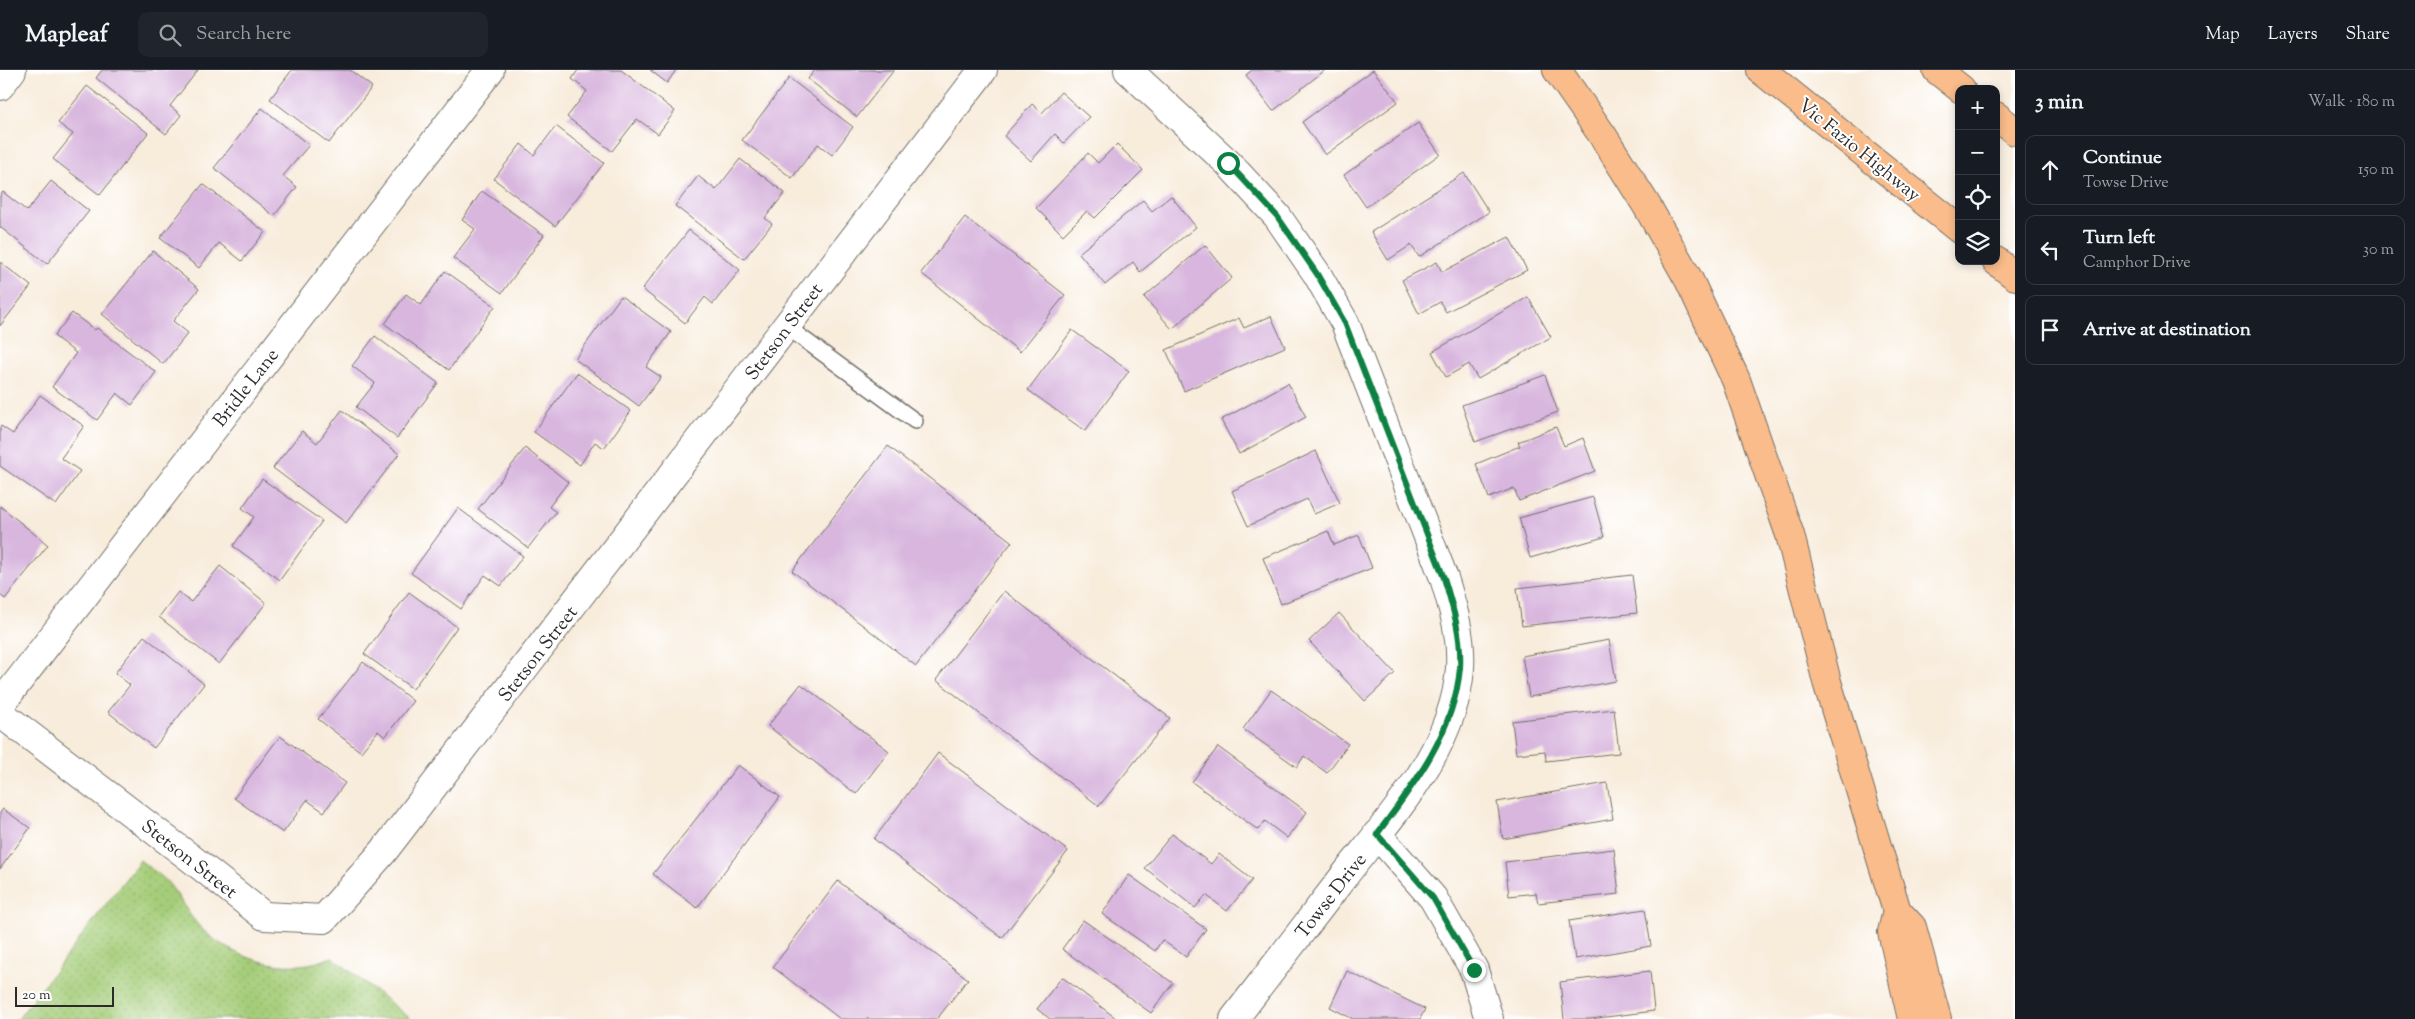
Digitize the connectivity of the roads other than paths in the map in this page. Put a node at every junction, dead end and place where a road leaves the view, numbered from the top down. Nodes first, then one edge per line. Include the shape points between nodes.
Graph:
1 (12, 70) edge
2 (490, 70) edge
3 (983, 70) edge
4 (1128, 70) edge
5 (1557, 70) edge
6 (1761, 70) edge
7 (1937, 70) edge
8 (1956, 85) edge
9 (0, 86) edge
10 (2000, 119) edge
11 (2015, 131) edge
12 (1955, 226) edge
13 (2000, 263) edge
14 (2015, 276) edge
15 (787, 327) junction
16 (915, 421) dead end
17 (0, 705) edge
18 (0, 713) edge
19 (1377, 834) junction
20 (1897, 911) junction
21 (1234, 1019) edge
22 (1489, 1019) edge
23 (1912, 1019) edge
24 (1937, 1019) edge

1 - 9 street
2 - 17 street, Bridle Lane
3 - 15 street, Stetson Street
4 - 19 street, Towse Drive via 1265,202 1317,274 1345,323 1444,578 1456,620 1460,668 1449,718 1432,755
5 - 20 highway via 1647,206 1689,280 1736,380 1790,535 1827,682
6 - 12 highway, Vic Fazio Highway
7 - 8 highway
10 - 11 highway
13 - 14 highway
15 - 16 lane
15 - 18 street, Stetson Street via 383,852 324,919 264,916
19 - 21 street, Towse Drive
19 - 22 street via 1433,898 1474,970
20 - 23 highway via 1892,932
20 - 24 highway via 1912,927

